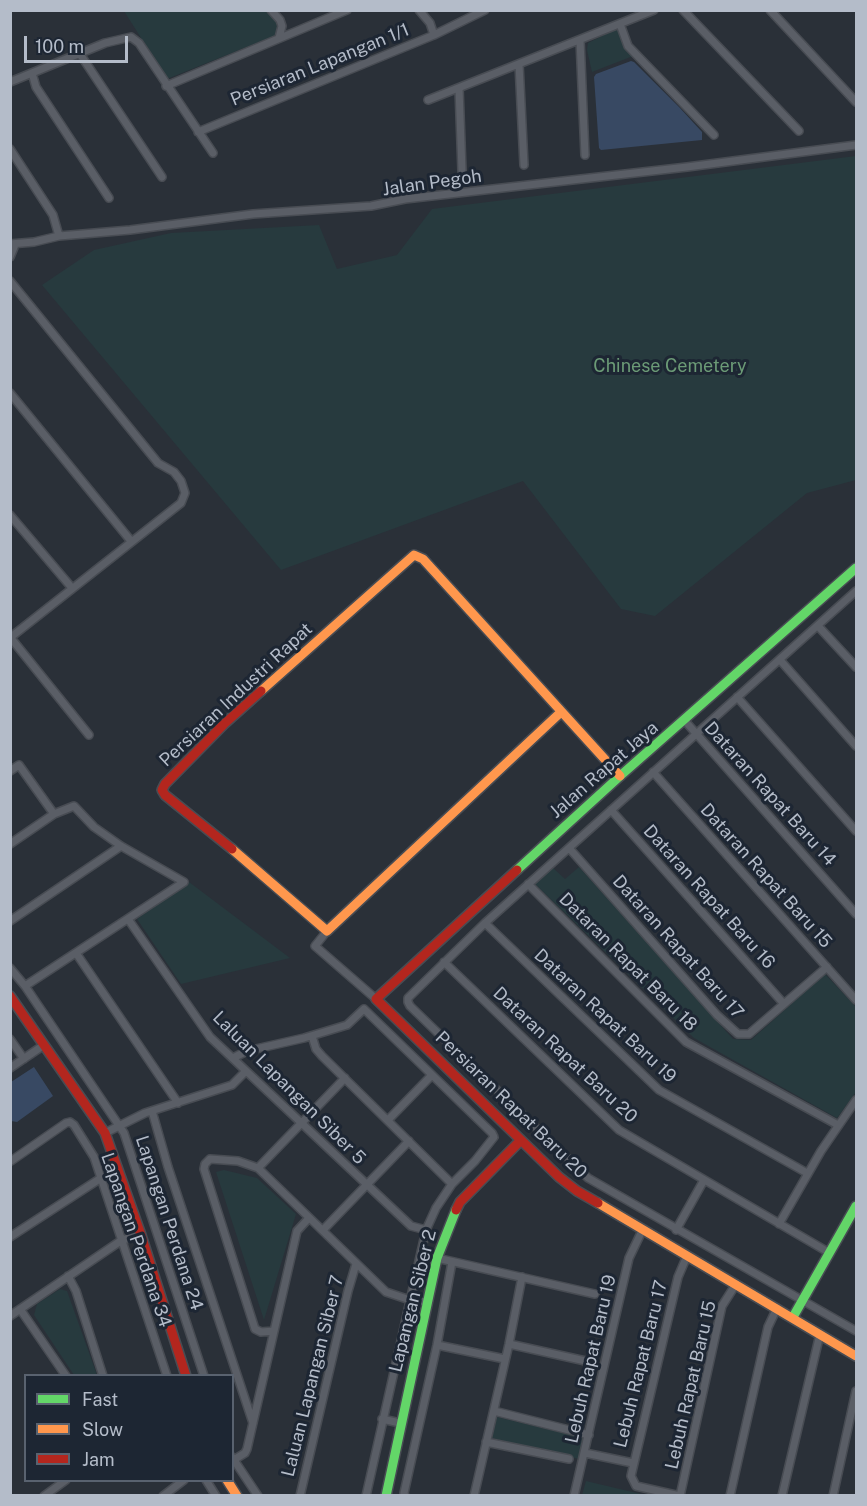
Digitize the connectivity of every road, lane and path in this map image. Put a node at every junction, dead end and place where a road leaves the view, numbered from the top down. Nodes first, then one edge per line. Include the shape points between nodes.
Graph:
1 (272, 10) edge
2 (419, 10) edge
3 (485, 10) edge
4 (654, 10) edge
5 (683, 10) edge
6 (770, 10) edge
7 (344, 11) edge
8 (620, 24) junction
9 (434, 35) junction
10 (279, 38) junction
11 (579, 40) junction
12 (80, 54) junction
13 (519, 64) junction
14 (32, 73) junction
15 (10, 82) edge
16 (166, 86) junction
17 (459, 88) junction
18 (428, 100) dead end
19 (856, 102) edge
20 (799, 131) dead end
21 (198, 132) junction
22 (714, 135) dead end
23 (856, 145) edge
24 (10, 149) edge
25 (213, 153) dead end
26 (585, 155) dead end
27 (524, 165) dead end
28 (462, 171) dead end
29 (162, 177) dead end
30 (109, 198) dead end
31 (59, 236) junction
32 (13, 245) edge
33 (10, 256) edge
34 (10, 281) edge
35 (10, 393) edge
36 (10, 514) edge
37 (131, 541) junction
38 (856, 568) edge
39 (72, 588) junction
40 (856, 591) edge
41 (818, 626) junction
42 (11, 637) edge
43 (780, 660) junction
44 (856, 668) edge
45 (737, 697) junction
46 (561, 712) junction
47 (685, 721) junction
48 (695, 733) junction
49 (89, 735) dead end
50 (856, 746) edge
51 (10, 771) edge
52 (653, 772) junction
53 (620, 776) junction
54 (610, 810) junction
55 (54, 814) junction
56 (856, 831) edge
57 (10, 844) edge
58 (121, 846) junction
59 (569, 848) junction
60 (528, 884) junction
61 (856, 914) edge
62 (128, 919) junction
63 (10, 921) edge
64 (485, 923) junction
65 (327, 931) junction
66 (76, 953) junction
67 (444, 962) junction
68 (10, 968) edge
69 (827, 968) junction
70 (25, 986) junction
71 (10, 996) edge
72 (376, 999) junction
73 (856, 1000) edge
74 (784, 1005) junction
75 (312, 1036) junction
76 (10, 1039) edge
77 (44, 1045) junction
78 (233, 1058) junction
79 (24, 1059) junction
80 (10, 1068) edge
81 (246, 1071) junction
82 (431, 1076) junction
83 (345, 1078) junction
84 (856, 1100) edge
85 (178, 1103) junction
86 (152, 1111) junction
87 (388, 1120) junction
88 (301, 1124) junction
89 (837, 1125) junction
90 (119, 1126) junction
91 (105, 1133) junction
92 (521, 1140) junction
93 (409, 1141) junction
94 (11, 1161) edge
95 (258, 1168) junction
96 (807, 1173) junction
97 (101, 1178) junction
98 (704, 1180) junction
99 (452, 1184) junction
100 (366, 1185) junction
101 (856, 1206) edge
102 (309, 1218) junction
103 (779, 1224) junction
104 (323, 1230) junction
105 (426, 1230) junction
106 (676, 1230) junction
107 (642, 1231) junction
108 (141, 1235) junction
109 (10, 1238) edge
110 (122, 1240) junction
111 (828, 1252) junction
112 (687, 1256) junction
113 (437, 1258) junction
114 (452, 1262) junction
115 (356, 1264) junction
116 (68, 1276) junction
117 (522, 1277) junction
118 (736, 1284) junction
119 (595, 1294) dead end
120 (410, 1300) junction
121 (801, 1301) junction
122 (428, 1302) junction
123 (777, 1308) junction
124 (20, 1309) junction
125 (10, 1316) edge
126 (793, 1317) junction
127 (274, 1330) junction
128 (856, 1331) edge
129 (820, 1334) junction
130 (509, 1344) junction
131 (437, 1345) junction
132 (856, 1356) edge
133 (505, 1359) junction
134 (590, 1362) dead end
135 (65, 1374) edge
136 (102, 1374) edge
137 (166, 1374) edge
138 (185, 1374) edge
139 (203, 1374) edge
140 (856, 1391) edge
141 (494, 1411) junction
142 (382, 1419) junction
143 (253, 1422) junction
144 (400, 1424) junction
145 (589, 1435) junction
146 (486, 1442) junction
147 (585, 1453) junction
148 (234, 1459) edge
149 (569, 1459) dead end
150 (234, 1461) edge
151 (633, 1463) junction
152 (63, 1482) edge
153 (181, 1482) edge
154 (207, 1482) edge
155 (228, 1482) edge
156 (404, 1494) edge
157 (670, 1495) edge
158 (44, 1496) edge
159 (163, 1496) edge
160 (216, 1496) edge
161 (237, 1496) edge
162 (258, 1496) edge
163 (300, 1496) edge
164 (366, 1496) edge
165 (386, 1496) edge
166 (474, 1496) edge
167 (574, 1496) edge
168 (680, 1496) edge
169 (730, 1496) edge
170 (782, 1496) edge
171 (833, 1496) edge

1 - 10 street via 282,26
2 - 9 street
3 - 9 street, Persiaran Lapangan 1/1
4 - 8 street
5 - 20 street
6 - 19 street
7 - 10 street
8 - 11 street
8 - 22 street via 628,46
9 - 21 street, Persiaran Lapangan 1/1
10 - 16 street
11 - 13 street
11 - 26 street
12 - 14 street
12 - 16 street via 131,37 139,43
12 - 29 street
13 - 17 street
13 - 27 street
14 - 15 street
14 - 30 street via 36,87
16 - 21 street
17 - 18 street
17 - 28 street
21 - 25 street
23 - 31 street, Jalan Pegoh via 405,199 371,207 253,214
24 - 31 street via 53,215
31 - 32 street, Jalan Pegoh
32 - 33 street
34 - 37 street via 158,463 181,481 185,493 181,503
35 - 37 street
36 - 39 street
37 - 39 street
38 - 47 street, Jalan Rapat Jaya
39 - 42 street
40 - 41 street
41 - 43 street
41 - 44 street
42 - 49 street
43 - 45 street
43 - 50 street
45 - 48 street
45 - 56 street
46 - 53 street, Persiaran Industri Rapat
46 - 65 street
46 - 65 street, Persiaran Industri Rapat via 423,559 414,555 224,724 162,790
47 - 48 street, Dataran Rapat Baru 14
47 - 53 street, Jalan Rapat Jaya
48 - 52 street
48 - 61 street, Dataran Rapat Baru 14
51 - 55 street via 19,765
52 - 54 street
52 - 69 street, Dataran Rapat Baru 15
53 - 72 street, Jalan Rapat Jaya
54 - 59 street
54 - 74 street, Dataran Rapat Baru 16
55 - 57 street
55 - 58 street via 74,806 94,827
58 - 62 street via 184,882
58 - 63 street
59 - 60 street
59 - 74 street, Dataran Rapat Baru 17 via 738,1035 749,1034
60 - 64 street
60 - 89 street, Dataran Rapat Baru 18 via 686,1042
62 - 66 street
62 - 78 street, Laluan Lapangan Siber 5 via 210,1037
64 - 67 street
64 - 96 street, Dataran Rapat Baru 19 via 659,1090
65 - 72 street, Persiaran Rapat Baru 20 via 315,946
66 - 70 street
66 - 85 street
67 - 98 street, Dataran Rapat Baru 20 via 619,1130
67 - 106 street via 408,998 410,1006 588,1178
68 - 70 street, Lapangan Perdana 24
69 - 73 street, Dataran Rapat Baru 15
69 - 74 street, Dataran Rapat Baru 17
70 - 90 street, Lapangan Perdana 24
71 - 77 street
72 - 92 street, Persiaran Rapat Baru 20
75 - 78 street
75 - 82 street via 347,1025 364,1010
75 - 83 street via 322,1056
76 - 79 street
77 - 79 street
77 - 91 street
78 - 81 street, Laluan Lapangan Siber 5
79 - 80 street
81 - 85 street via 232,1085
81 - 88 street, Laluan Lapangan Siber 5
82 - 87 street
82 - 99 street via 494,1137
83 - 87 street
83 - 88 street
84 - 89 street
85 - 86 street
86 - 90 street
86 - 143 street
87 - 93 street
88 - 95 street
88 - 100 street, Laluan Lapangan Siber 5
89 - 96 street
90 - 91 street
90 - 139 street, Lapangan Perdana 24 via 134,1158
91 - 108 street
92 - 107 street, Persiaran Rapat Baru 20 via 577,1191
92 - 113 street, Lapangan Siber 2 via 460,1203
93 - 99 street
93 - 100 street
94 - 97 street, Lapangan Perdana 34 via 70,1122 94,1157
95 - 102 street
95 - 127 street via 238,1161 210,1159 204,1169 255,1329
96 - 103 street
97 - 109 street
97 - 110 street, Lapangan Perdana 34
98 - 103 street, Dataran Rapat Baru 20
98 - 106 street
99 - 105 street
100 - 104 street
100 - 105 street, Laluan Lapangan Siber 5 via 411,1226
101 - 111 street
102 - 104 street
102 - 127 street via 297,1231
103 - 111 street, Dataran Rapat Baru 20
104 - 115 street
105 - 120 street
106 - 121 street
107 - 112 street, Persiaran Rapat Baru 20
107 - 145 street, Lebuh Rapat Baru 19 via 629,1258
108 - 110 street
108 - 138 street
110 - 116 street
110 - 137 street, Lapangan Perdana 34
111 - 121 street
112 - 118 street, Persiaran Rapat Baru 20
112 - 151 street, Lebuh Rapat Baru 17 via 678,1277
113 - 114 street
113 - 122 street, Lapangan Siber 2
114 - 117 street
114 - 131 street
115 - 120 street via 386,1292
115 - 163 street, Laluan Lapangan Siber 7
116 - 124 street
116 - 136 street
117 - 119 street
117 - 130 street
118 - 123 street, Persiaran Rapat Baru 20
118 - 168 street, Lebuh Rapat Baru 15 via 722,1306
120 - 122 street
120 - 142 street
121 - 126 street
121 - 128 street
122 - 144 street, Lapangan Siber 2
123 - 126 street, Persiaran Rapat Baru 20
123 - 169 street via 768,1327
124 - 125 street
124 - 135 street
126 - 129 street, Persiaran Rapat Baru 20
127 - 143 street
129 - 132 street, Persiaran Rapat Baru 20
129 - 170 street
130 - 133 street
130 - 134 street
131 - 133 street
131 - 156 street
133 - 141 street
140 - 171 street
141 - 145 street
141 - 146 street
142 - 144 street
142 - 164 street
143 - 148 street via 245,1453
144 - 165 street, Lapangan Siber 2
145 - 147 street, Lebuh Rapat Baru 19
146 - 149 street
146 - 166 street
147 - 151 street
147 - 167 street, Lebuh Rapat Baru 19
150 - 162 street
151 - 157 street, Lebuh Rapat Baru 17 via 632,1480 636,1486
152 - 158 street
153 - 159 street
154 - 160 street
155 - 161 street
157 - 168 street

